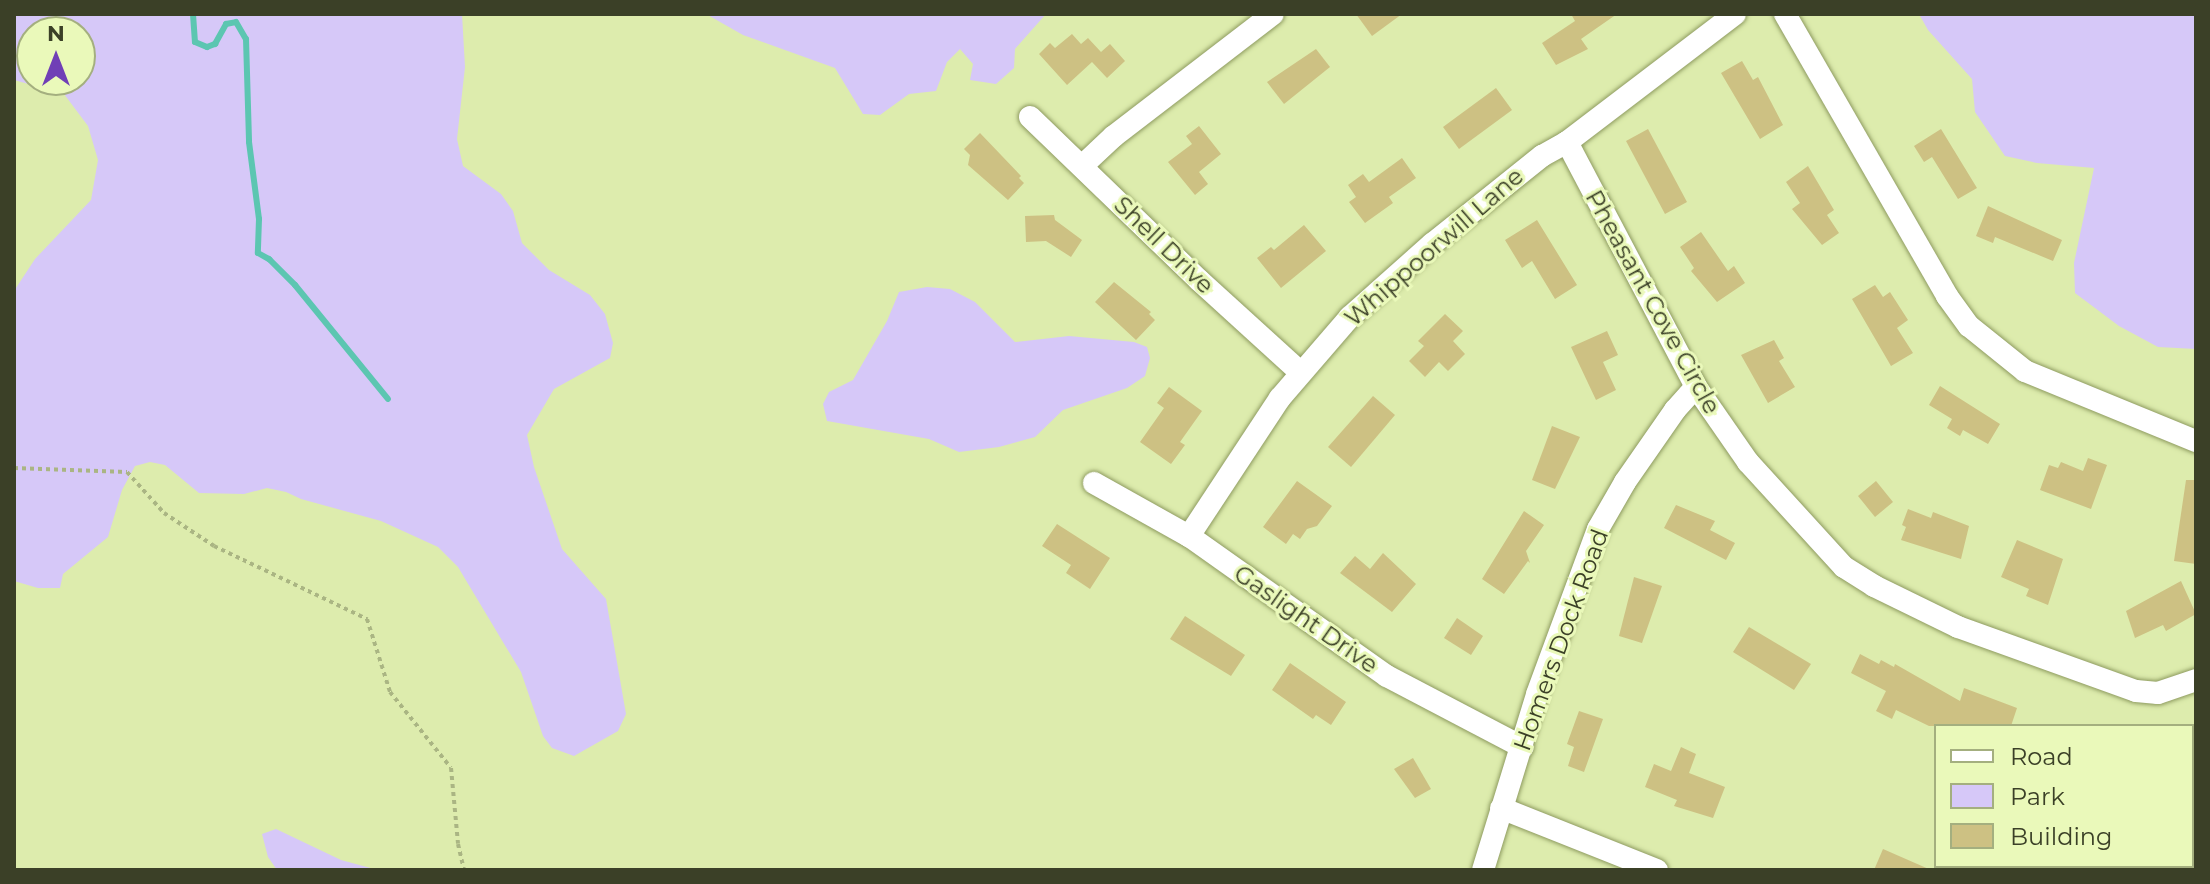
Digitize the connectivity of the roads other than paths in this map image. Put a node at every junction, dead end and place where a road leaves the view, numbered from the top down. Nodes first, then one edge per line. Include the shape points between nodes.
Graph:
1 (1273, 14) edge
2 (1735, 14) edge
3 (1785, 14) edge
4 (1030, 117) dead end
5 (1567, 142) junction
6 (1082, 166) junction
7 (1300, 372) junction
8 (1696, 387) junction
9 (2196, 441) edge
10 (1094, 483) dead end
11 (1189, 536) junction
12 (2196, 680) edge
13 (1522, 747) junction
14 (1501, 808) junction
15 (1483, 870) edge
16 (1657, 870) edge

1 - 6 street
2 - 5 street, Whippoorwill Lane
3 - 9 street via 1969,326 2025,371
4 - 6 street, Shell Drive
5 - 7 street, Whippoorwill Lane via 1432,244 1350,317
5 - 8 street, Pheasant Cove Circle
6 - 7 street, Shell Drive
7 - 11 street, Whippoorwill Lane
8 - 12 street, Pheasant Cove Circle via 1748,462 1821,546 1874,586 1958,627 2136,691 2158,693
8 - 13 street, Homers Dock Road via 1625,482 1598,529
10 - 11 street, Gaslight Drive
11 - 13 street, Gaslight Drive via 1387,676
13 - 14 street, Homers Dock Road
14 - 15 street, Homers Dock Road
14 - 16 street

